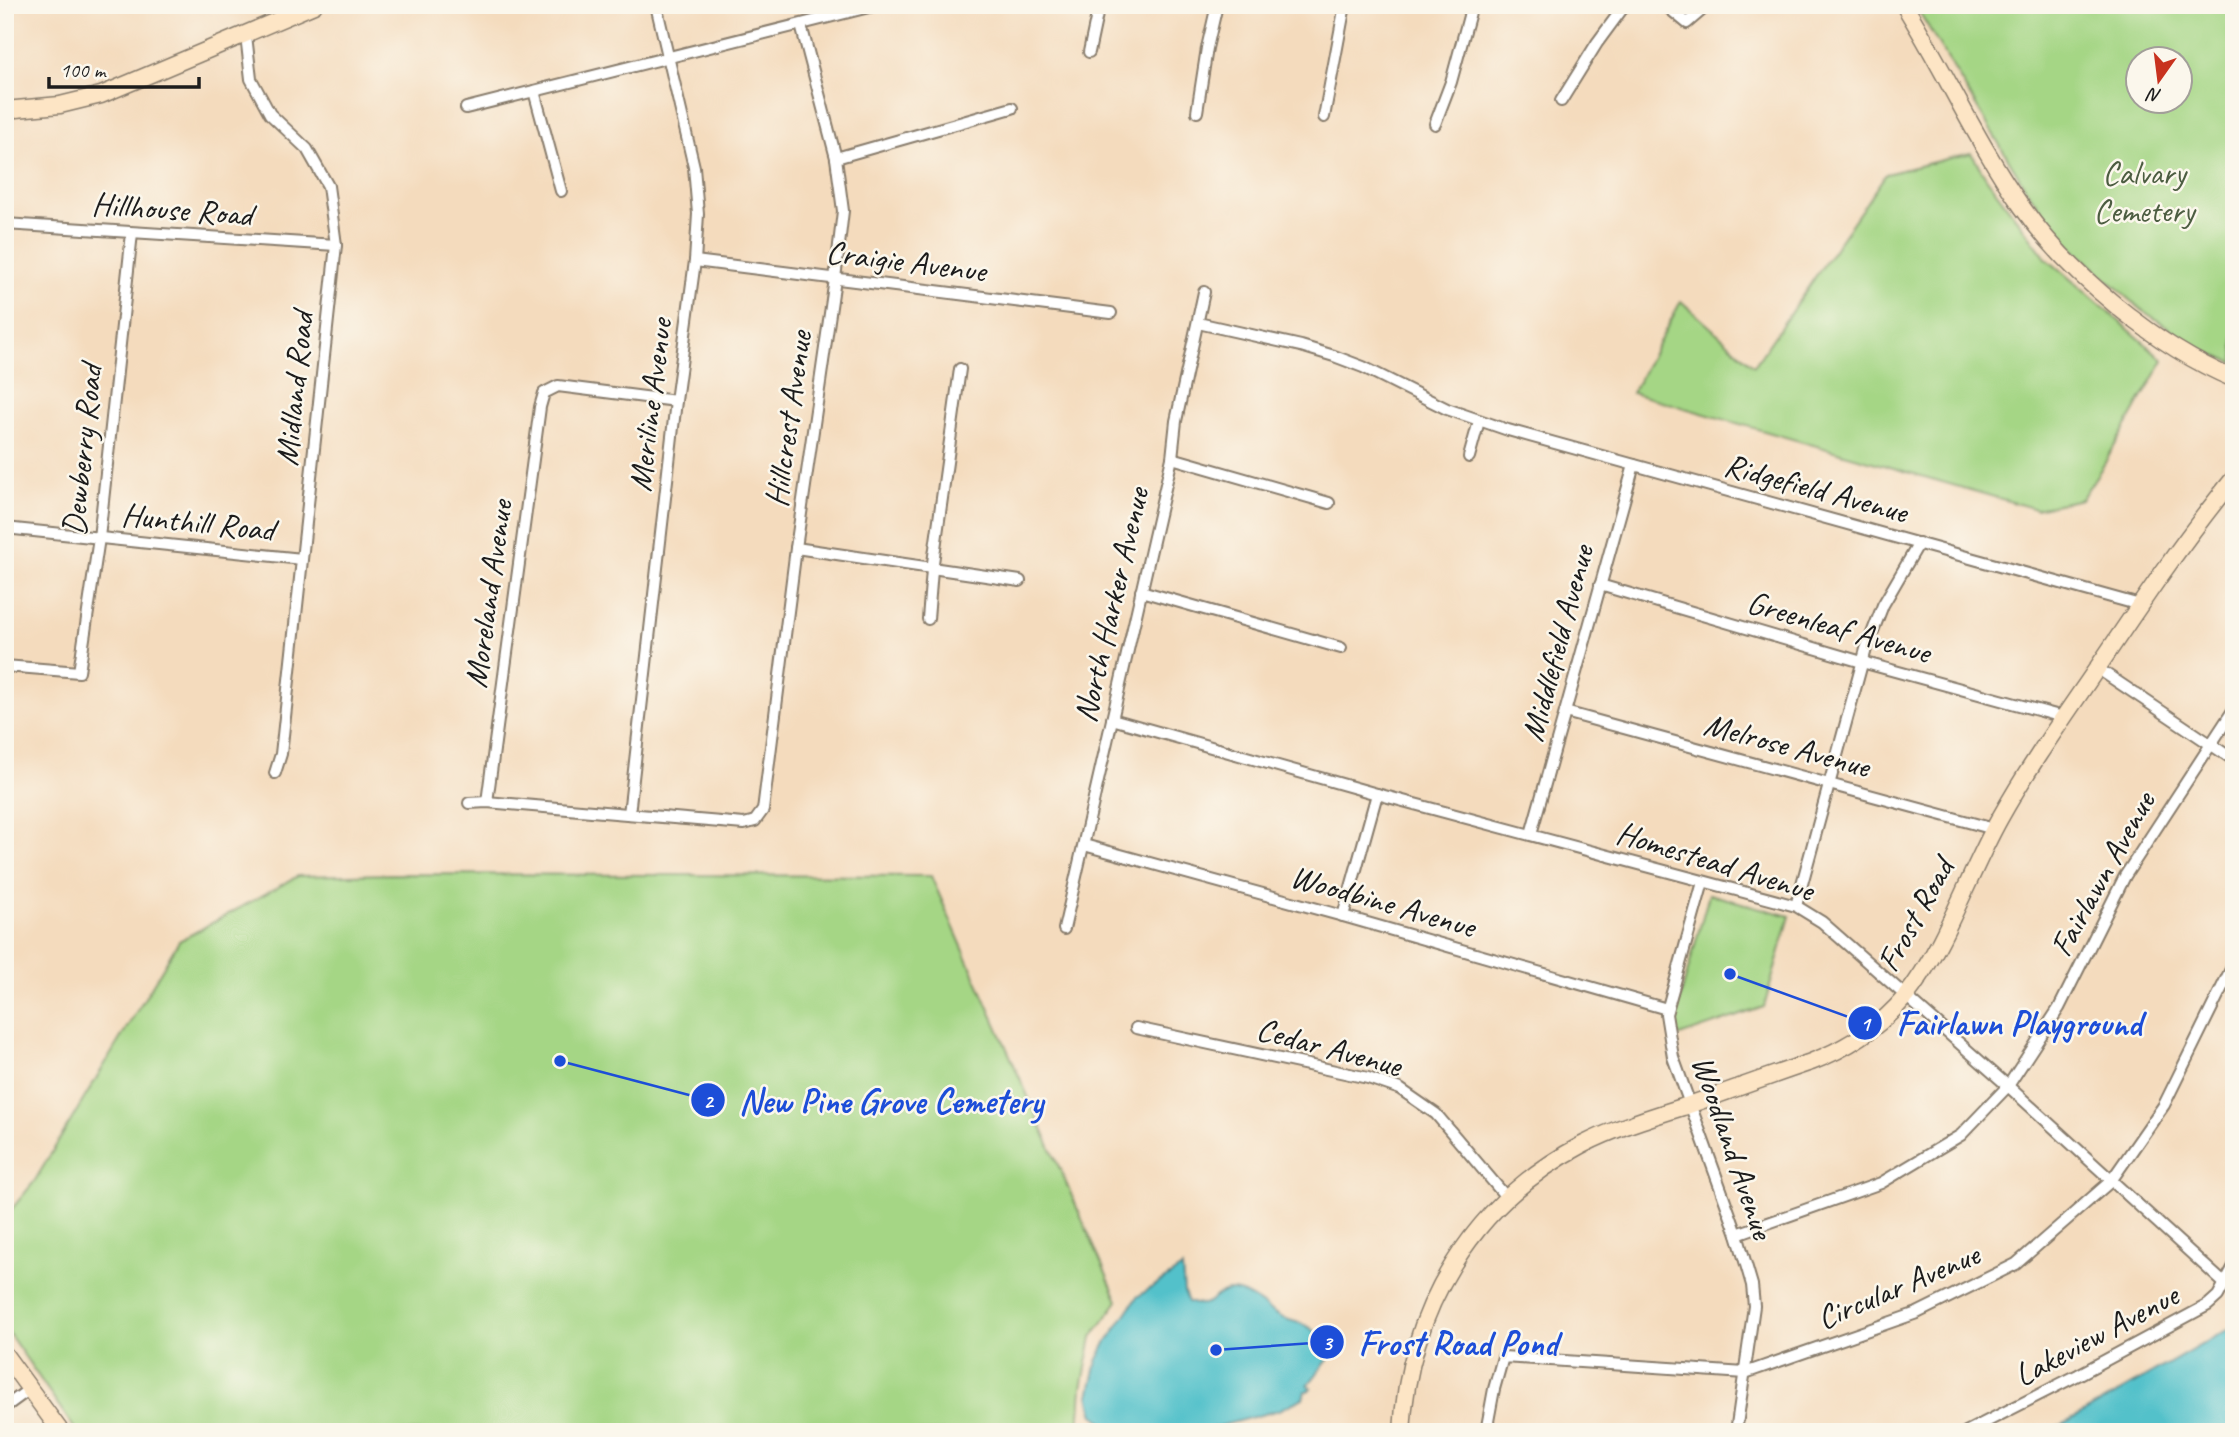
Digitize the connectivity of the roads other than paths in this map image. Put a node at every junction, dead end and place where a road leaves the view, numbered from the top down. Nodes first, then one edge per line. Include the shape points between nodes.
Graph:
1 (656, 5) edge
2 (877, 5) edge
3 (1099, 5) edge
4 (1217, 5) edge
5 (1345, 5) edge
6 (1472, 5) edge
7 (1625, 5) edge
8 (1665, 5) edge
9 (1708, 5) edge
10 (1904, 5) edge
11 (305, 9) edge
12 (801, 25) junction
13 (246, 35) junction
14 (1090, 52) dead end
15 (669, 58) junction
16 (534, 91) junction
17 (1561, 101) dead end
18 (466, 108) dead end
19 (1012, 108) dead end
20 (5, 110) edge
21 (1197, 112) dead end
22 (1324, 117) dead end
23 (1435, 124) dead end
24 (836, 158) junction
25 (561, 191) dead end
26 (5, 224) edge
27 (132, 233) junction
28 (336, 246) junction
29 (695, 261) junction
30 (835, 279) junction
31 (1204, 292) dead end
32 (1111, 313) dead end
33 (1198, 323) junction
34 (960, 369) dead end
35 (2234, 379) edge
36 (676, 401) junction
37 (1479, 421) junction
38 (1469, 457) dead end
39 (1172, 458) junction
40 (1634, 465) junction
41 (2234, 478) edge
42 (1329, 503) dead end
43 (5, 528) edge
44 (99, 538) junction
45 (1919, 543) junction
46 (796, 548) junction
47 (302, 559) junction
48 (932, 570) junction
49 (1020, 581) dead end
50 (1600, 585) junction
51 (1141, 592) junction
52 (2140, 606) junction
53 (928, 619) dead end
54 (1341, 648) dead end
55 (1862, 662) junction
56 (5, 666) edge
57 (2097, 668) junction
58 (2234, 709) edge
59 (1565, 712) junction
60 (2063, 717) junction
61 (1111, 719) junction
62 (2210, 743) junction
63 (2234, 760) edge
64 (275, 773) dead end
65 (1828, 784) junction
66 (1377, 794) junction
67 (487, 802) junction
68 (468, 803) dead end
69 (629, 814) junction
70 (1994, 829) junction
71 (1531, 834) junction
72 (1084, 845) junction
73 (1703, 882) junction
74 (1796, 906) junction
75 (1343, 916) junction
76 (1064, 929) dead end
77 (2234, 963) edge
78 (1905, 996) junction
79 (1667, 1009) junction
80 (1136, 1028) dead end
81 (2008, 1086) junction
82 (1689, 1105) junction
83 (2111, 1181) junction
84 (1507, 1198) junction
85 (1737, 1234) junction
86 (2234, 1266) edge
87 (2225, 1284) junction
88 (5, 1355) edge
89 (1745, 1373) junction
90 (31, 1388) junction
91 (5, 1407) edge
92 (61, 1432) edge
93 (1402, 1432) edge
94 (1486, 1432) edge
95 (1736, 1432) edge
96 (1966, 1432) edge

1 - 15 street, Meriline Avenue
2 - 12 street
3 - 14 street
4 - 21 street
5 - 22 street
6 - 23 street
7 - 17 street
8 - 9 street via 1687,23
10 - 35 main road via 2008,186 2050,241 2151,332 2188,357
11 - 13 main road
12 - 15 street
12 - 24 street, Hillcrest Avenue
13 - 20 main road via 85,100
13 - 28 street, Midland Road via 251,79 270,114 307,149 328,186
15 - 16 street
15 - 29 street, Meriline Avenue via 694,167
16 - 18 street
16 - 25 street
19 - 24 street
24 - 30 street, Hillcrest Avenue via 843,211
26 - 27 street, Hillhouse Road
27 - 28 street, Hillhouse Road
27 - 44 street, Dewberry Road
28 - 47 street, Midland Road
29 - 30 street, Craigie Avenue
29 - 36 street, Meriline Avenue
30 - 32 street, Craigie Avenue
30 - 46 street, Hillcrest Avenue
31 - 33 street, North Harker Avenue
33 - 37 street, Ridgefield Avenue via 1335,356
33 - 39 street, North Harker Avenue
34 - 48 street
36 - 67 street, Moreland Avenue via 558,386 544,393
36 - 69 street, Meriline Avenue
37 - 38 street
37 - 40 street, Ridgefield Avenue
39 - 42 street
39 - 51 street, North Harker Avenue
40 - 45 street, Ridgefield Avenue
40 - 50 street, Middlefield Avenue
41 - 52 main road, Frost Road
43 - 44 street, Hunthill Road
44 - 47 street, Hunthill Road
44 - 56 street, Dewberry Road via 79,672
45 - 52 street, Ridgefield Avenue
45 - 55 street via 1882,605
46 - 48 street
46 - 69 street, Hillcrest Avenue via 763,810 755,821 744,824
47 - 64 street, Midland Road via 281,754
48 - 49 street
48 - 53 street
50 - 55 street, Greenleaf Avenue
50 - 59 street, Middlefield Avenue
51 - 54 street
51 - 61 street, North Harker Avenue
52 - 57 main road, Frost Road
55 - 60 street, Greenleaf Avenue
55 - 65 street
57 - 60 main road, Frost Road
57 - 62 street
58 - 62 street, Fairlawn Avenue
59 - 65 street, Melrose Avenue
59 - 71 street, Middlefield Avenue
60 - 70 main road, Frost Road
61 - 66 street, Homestead Avenue
61 - 72 street, North Harker Avenue
62 - 63 street
62 - 81 street, Fairlawn Avenue via 2125,876 2059,1008
65 - 70 street, Melrose Avenue
65 - 74 street
66 - 71 street, Homestead Avenue
66 - 75 street
67 - 68 street
67 - 69 street
70 - 78 main road, Frost Road via 1930,958
71 - 73 street, Homestead Avenue
72 - 75 street, Woodbine Avenue
72 - 76 street, North Harker Avenue
73 - 74 street, Homestead Avenue
73 - 79 street, Woodland Avenue
74 - 78 street, Homestead Avenue via 1822,922
75 - 79 street, Woodbine Avenue
77 - 83 street, Circular Avenue via 2164,1105
78 - 81 street, Homestead Avenue
78 - 82 main road, Frost Road via 1841,1049
79 - 82 street, Woodland Avenue via 1673,1057
80 - 84 street, Cedar Avenue via 1368,1078 1400,1089 1436,1114
81 - 83 street, Homestead Avenue
81 - 85 street, Fairlawn Avenue via 1961,1135 1881,1183
82 - 84 main road, Frost Road via 1584,1144
82 - 85 street, Woodland Avenue
83 - 87 street, Homestead Avenue
83 - 89 street, Circular Avenue via 2016,1264 1917,1313
84 - 93 main road, Frost Road via 1454,1261 1431,1303 1412,1358
85 - 89 street, Woodland Avenue via 1754,1306
86 - 87 street, Lakeview Avenue
87 - 96 street, Lakeview Avenue via 2208,1305
88 - 90 main road
89 - 94 street, Circular Avenue via 1503,1357
89 - 95 street, Woodland Avenue
90 - 91 street
90 - 92 main road

